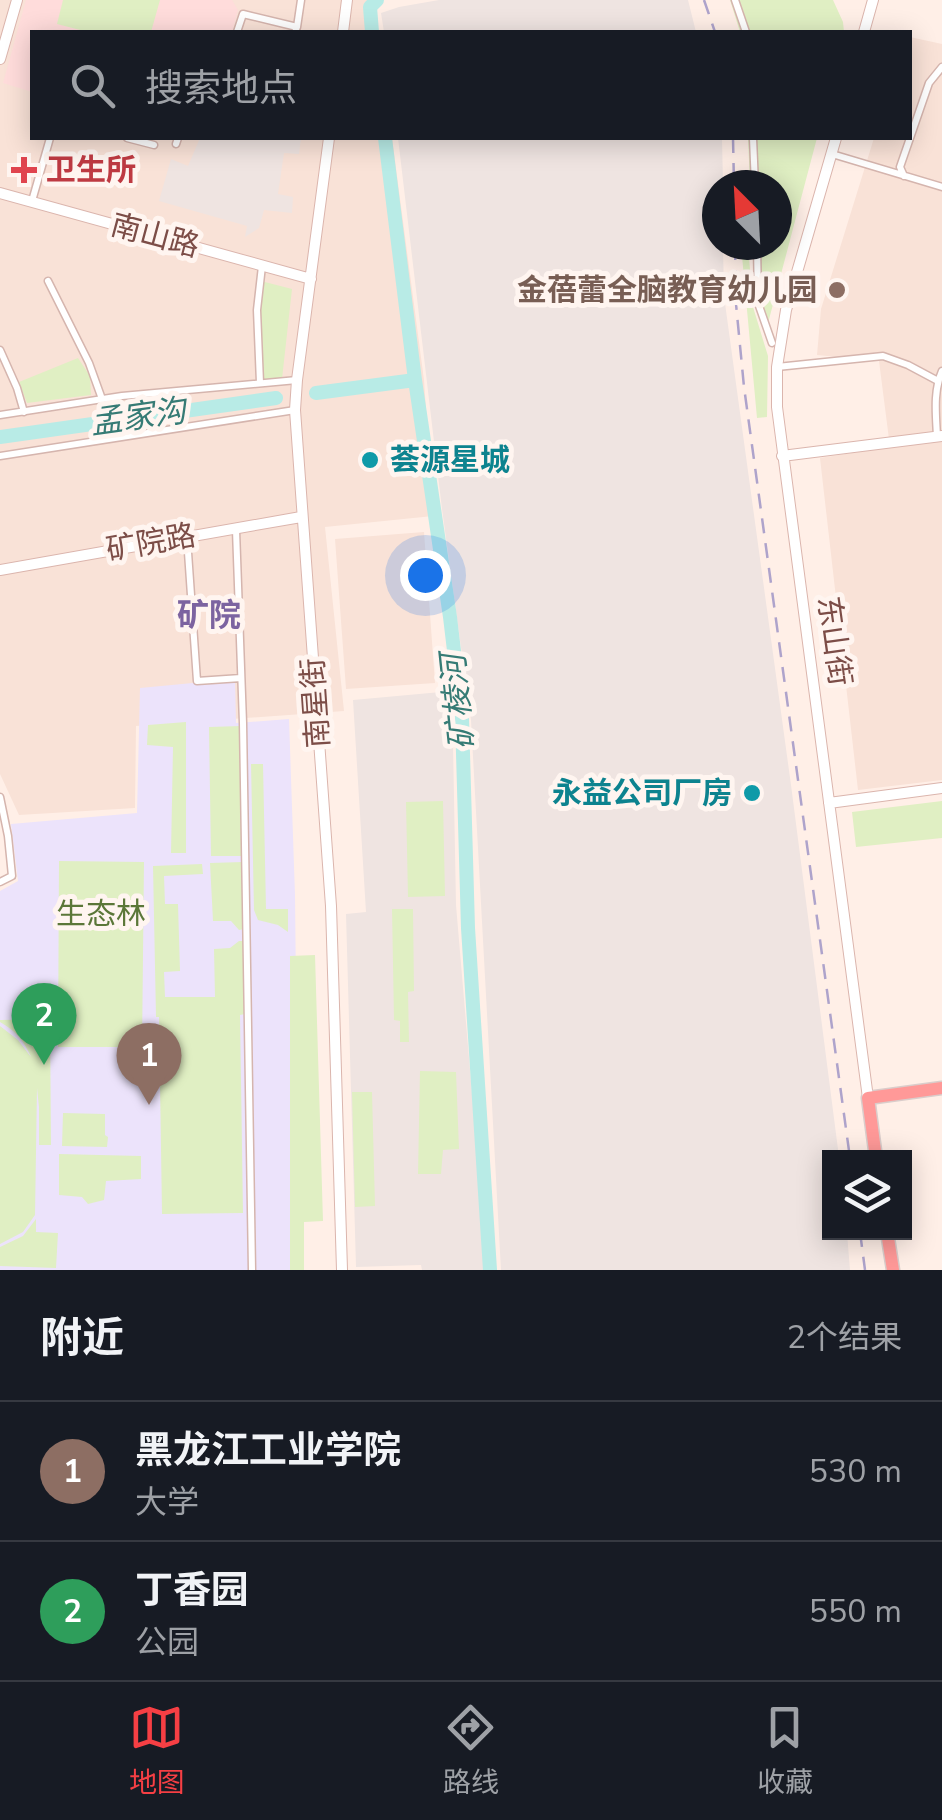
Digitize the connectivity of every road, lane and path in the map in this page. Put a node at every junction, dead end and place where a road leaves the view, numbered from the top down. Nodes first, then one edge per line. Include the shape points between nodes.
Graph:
1 (18, 0) edge
2 (302, 0) edge
3 (347, 0) edge
4 (735, 0) edge
5 (873, 0) edge
6 (238, 30) edge
7 (296, 30) edge
8 (343, 30) edge
9 (745, 30) edge
10 (865, 30) edge
11 (0, 60) edge
12 (942, 67) edge
13 (912, 133) edge
14 (49, 140) edge
15 (135, 140) edge
16 (329, 140) edge
17 (753, 140) edge
18 (835, 140) edge
19 (909, 140) edge
20 (154, 145) dead end
21 (831, 154) junction
22 (754, 170) edge
23 (904, 176) junction
24 (942, 187) edge
25 (1, 196) edge
26 (32, 202) junction
27 (757, 260) edge
28 (262, 266) junction
29 (310, 279) junction
30 (48, 281) dead end
31 (772, 343) dead end
32 (0, 350) edge
33 (777, 368) junction
34 (942, 371) edge
35 (297, 380) junction
36 (938, 382) junction
37 (260, 383) junction
38 (102, 398) junction
39 (295, 410) junction
40 (24, 412) junction
41 (0, 416) edge
42 (940, 437) edge
43 (0, 456) edge
44 (782, 456) junction
45 (302, 517) junction
46 (236, 528) junction
47 (187, 537) junction
48 (0, 570) edge
49 (242, 678) junction
50 (942, 788) edge
51 (0, 797) edge
52 (830, 803) junction
53 (1, 810) edge
54 (4, 838) edge
55 (0, 882) edge
56 (942, 1088) edge
57 (868, 1098) junction
58 (875, 1150) edge
59 (889, 1240) edge
60 (252, 1270) edge
61 (342, 1270) edge
62 (893, 1270) edge

1 - 11 street
2 - 7 street
3 - 8 street
4 - 9 street
5 - 10 street
6 - 7 street via 243,14
12 - 13 street via 929,82
14 - 26 street
15 - 20 street
16 - 29 street, 南星街
17 - 22 street
18 - 21 street, 东山街
19 - 23 street via 900,168
21 - 23 street
21 - 33 street, 东山街 via 786,310
23 - 24 street
25 - 26 street, 南山路
26 - 28 street, 南山路
27 - 31 street via 758,303
28 - 29 street, 南山路
28 - 37 street
29 - 35 street, 南星街
30 - 38 street
32 - 40 street
33 - 36 street via 883,356
33 - 44 street, 东山街
34 - 36 street
35 - 37 street
35 - 39 street, 南星街
36 - 42 street
37 - 38 street
38 - 40 street
39 - 43 street
39 - 45 street, 南星街
40 - 41 street
42 - 44 street
44 - 52 street, 东山街
45 - 46 street, 矿院路
45 - 61 street, 南星街 via 331,906
46 - 47 street, 矿院路
46 - 49 street
47 - 48 street, 矿院路
47 - 49 street via 197,682
49 - 60 street
50 - 52 street
51 - 53 street
52 - 57 street, 东山街
53 - 54 street
54 - 55 street via 12,876
56 - 57 highway
57 - 58 highway, 东山街
59 - 62 highway

